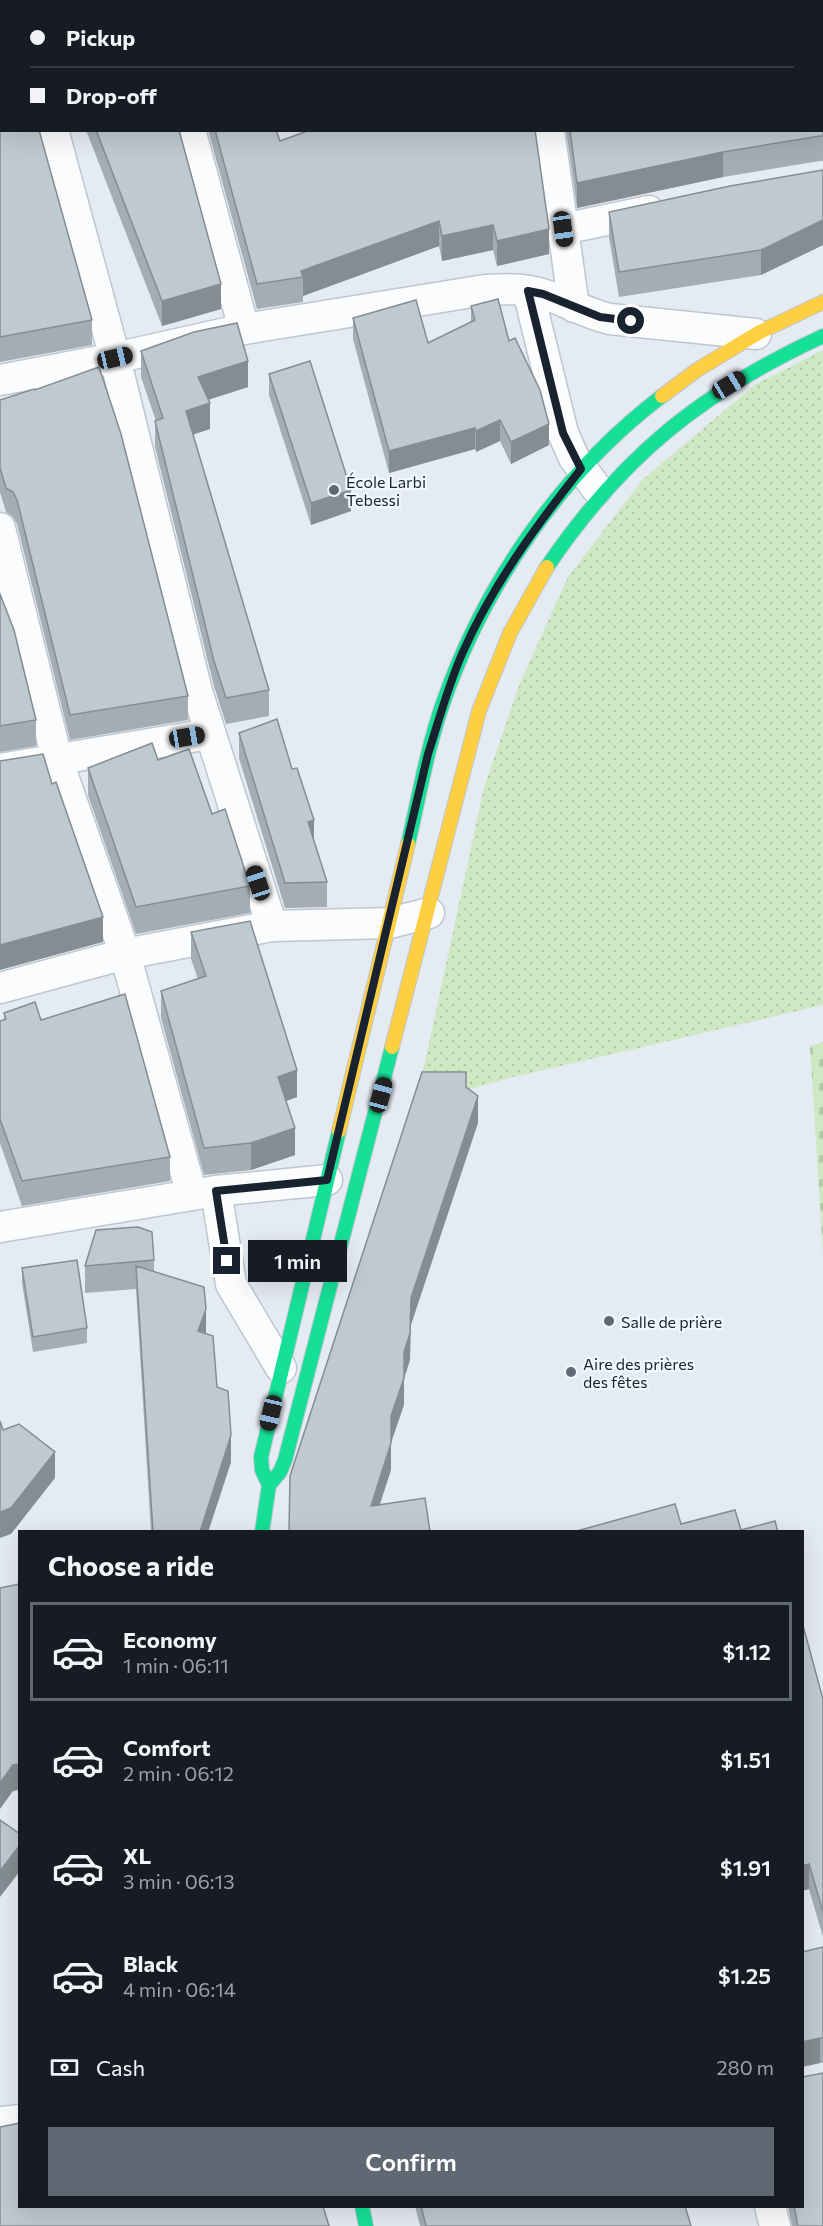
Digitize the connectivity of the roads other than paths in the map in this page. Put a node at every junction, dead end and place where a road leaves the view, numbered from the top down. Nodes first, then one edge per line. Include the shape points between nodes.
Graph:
1 (54, 132) edge
2 (191, 132) edge
3 (549, 132) edge
4 (672, 206) edge
5 (563, 229) junction
6 (528, 291) junction
7 (823, 302) edge
8 (574, 307) junction
9 (244, 329) junction
10 (756, 334) junction
11 (823, 336) edge
12 (115, 358) junction
13 (0, 380) edge
14 (581, 469) junction
15 (601, 494) junction
16 (0, 528) edge
17 (208, 734) junction
18 (57, 759) junction
19 (0, 769) edge
20 (429, 913) junction
21 (390, 923) junction
22 (272, 926) junction
23 (125, 954) junction
24 (0, 988) edge
25 (327, 1180) junction
26 (204, 1193) junction
27 (2, 1220) edge
28 (281, 1368) junction
29 (269, 1485) junction
30 (262, 1530) edge
31 (18, 2120) edge
32 (0, 2122) edge
33 (362, 2208) edge
34 (770, 2208) edge
35 (366, 2226) edge
36 (775, 2226) edge

1 - 12 street
2 - 9 street
3 - 5 street
4 - 5 street
5 - 8 street
6 - 8 street
6 - 9 street via 485,290
6 - 14 street via 563,433
7 - 10 main road
8 - 10 street via 610,319
9 - 12 street
10 - 14 main road via 678,383 607,441
11 - 15 main road via 767,362 693,410 658,437
12 - 13 street
12 - 17 street
14 - 15 street
14 - 21 main road via 512,560 462,654 428,754
15 - 20 main road via 539,578 496,665 467,758
16 - 18 street
17 - 18 street
17 - 22 street
18 - 19 street
18 - 23 street
20 - 21 street
20 - 29 main road via 285,1460
21 - 22 street
21 - 25 main road
22 - 23 street
23 - 24 street
23 - 26 street
25 - 26 street
25 - 28 main road
26 - 27 street
26 - 28 street via 231,1284
28 - 29 main road via 261,1457
29 - 30 main road
31 - 32 street
33 - 35 main road
34 - 36 street

